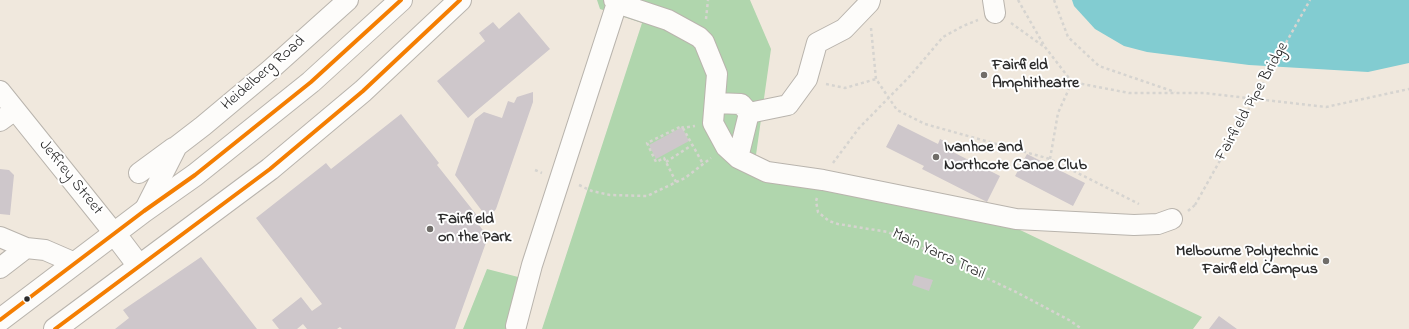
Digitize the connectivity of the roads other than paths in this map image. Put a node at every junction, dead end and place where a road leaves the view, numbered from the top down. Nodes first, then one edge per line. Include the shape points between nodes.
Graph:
1 (348, 0) edge
2 (401, 0) edge
3 (460, 0) edge
4 (869, 1) edge
5 (616, 2) edge
6 (0, 91) edge
7 (715, 103) junction
8 (749, 113) junction
9 (8, 116) edge
10 (177, 146) junction
11 (732, 153) junction
12 (139, 173) dead end
13 (144, 211) junction
14 (1172, 219) dead end
15 (114, 233) junction
16 (0, 237) edge
17 (26, 248) junction
18 (75, 263) junction
19 (139, 266) junction
20 (0, 268) edge
21 (0, 320) edge
22 (516, 326) dead end
23 (55, 329) edge

1 - 10 street, Heidelberg Road via 270,70
2 - 13 main road, Heidelberg Road via 311,82 195,175
3 - 19 main road via 364,91 270,169
4 - 8 street via 844,29 817,43 806,79 788,105
5 - 7 street via 668,20 700,37 717,74
5 - 22 street via 532,265
6 - 9 street, Jeffrey Street
7 - 8 street via 742,104
7 - 11 street via 713,123
8 - 11 street
9 - 15 street, Jeffrey Street
10 - 12 street, Heidelberg Road
10 - 13 street, Heidelberg Road
11 - 14 street via 767,172 827,173 1016,219 1134,225 1158,224
13 - 15 main road, Heidelberg Road
15 - 18 main road, Heidelberg Road
15 - 19 main road, Jeffrey Street
16 - 17 street
17 - 18 street via 45,250
17 - 20 street
18 - 21 main road, Heidelberg Road
19 - 23 main road

